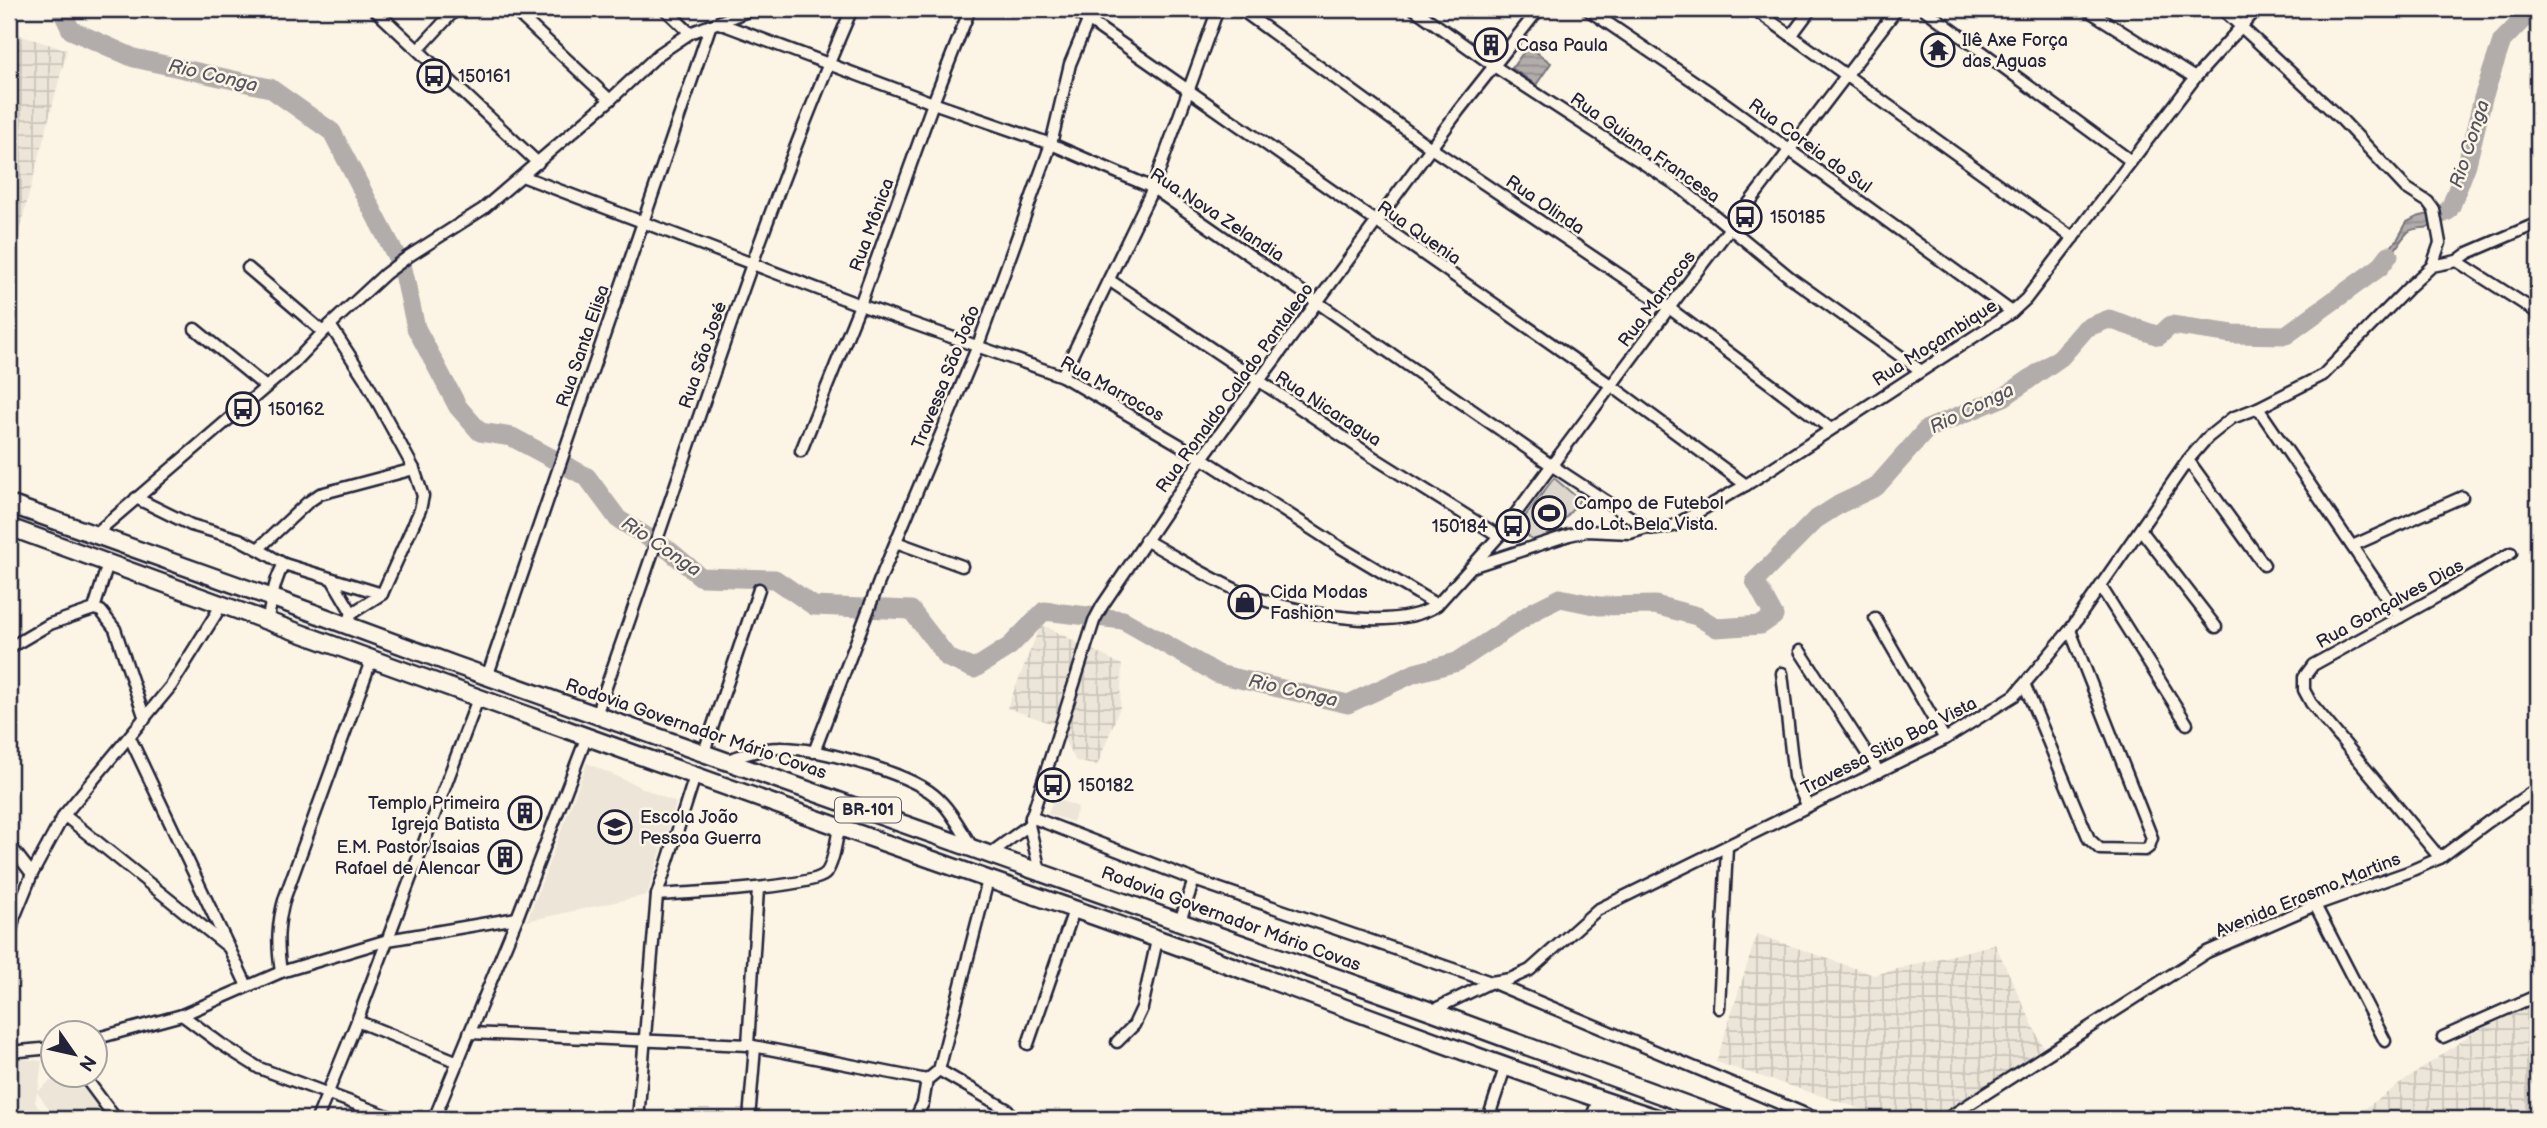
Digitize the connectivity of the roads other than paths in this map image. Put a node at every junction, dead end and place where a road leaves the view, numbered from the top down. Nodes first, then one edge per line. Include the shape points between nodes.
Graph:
1 (374, 9) edge
2 (456, 9) edge
3 (513, 9) edge
4 (665, 9) edge
5 (753, 9) edge
6 (852, 9) edge
7 (970, 9) edge
8 (1072, 9) edge
9 (1093, 9) edge
10 (1218, 9) edge
11 (1240, 9) edge
12 (1414, 9) edge
13 (1539, 9) edge
14 (1587, 9) edge
15 (1754, 9) edge
16 (1811, 9) edge
17 (1897, 9) edge
18 (1924, 9) edge
19 (2086, 9) edge
20 (2222, 9) edge
21 (2257, 9) edge
22 (1087, 20) junction
23 (715, 25) junction
24 (2240, 27) junction
25 (690, 33) junction
26 (1791, 36) junction
27 (418, 50) junction
28 (828, 63) junction
29 (1494, 66) junction
30 (1846, 75) junction
31 (2195, 78) junction
32 (1188, 89) junction
33 (610, 100) junction
34 (933, 103) junction
35 (1051, 144) junction
36 (1431, 148) junction
37 (1791, 151) junction
38 (2130, 161) junction
39 (538, 163) junction
40 (522, 176) junction
41 (1153, 188) junction
42 (642, 220) junction
43 (1377, 223) junction
44 (2538, 223) edge
45 (1729, 229) junction
46 (2073, 238) junction
47 (2457, 261) junction
48 (752, 262) junction
49 (2432, 266) junction
50 (248, 268) dead end
51 (1109, 280) junction
52 (1318, 302) junction
53 (860, 305) junction
54 (1669, 307) junction
55 (2012, 312) junction
56 (2538, 313) edge
57 (195, 329) dead end
58 (327, 329) junction
59 (977, 348) junction
60 (1920, 370) junction
61 (1062, 376) junction
62 (1258, 382) junction
63 (1612, 386) junction
64 (266, 387) junction
65 (2258, 408) junction
66 (1831, 429) junction
67 (801, 452) dead end
68 (1202, 458) junction
69 (2188, 460) junction
70 (1551, 465) junction
71 (414, 468) junction
72 (1746, 485) junction
73 (2462, 496) dead end
74 (136, 498) junction
75 (9, 504) edge
76 (9, 527) edge
77 (1647, 528) junction
78 (2141, 530) junction
79 (94, 535) junction
80 (1499, 536) junction
81 (1145, 540) junction
82 (896, 542) junction
83 (2352, 546) junction
84 (258, 549) junction
85 (2511, 552) dead end
86 (108, 563) junction
87 (284, 564) junction
88 (2264, 565) dead end
89 (962, 566) dead end
90 (1472, 566) junction
91 (332, 579) junction
92 (2101, 587) junction
93 (759, 589) dead end
94 (382, 594) junction
95 (273, 598) junction
96 (1437, 605) junction
97 (221, 606) junction
98 (94, 609) junction
99 (2400, 617) junction
100 (1875, 618) dead end
101 (349, 620) junction
102 (267, 621) junction
103 (2216, 627) dead end
104 (2070, 630) junction
105 (9, 648) edge
106 (1800, 651) dead end
107 (372, 657) junction
108 (1782, 673) dead end
109 (487, 677) junction
110 (2025, 685) junction
111 (479, 696) junction
112 (596, 715) junction
113 (145, 719) junction
114 (2187, 724) dead end
115 (587, 736) junction
116 (130, 738) junction
117 (1945, 739) junction
118 (704, 752) junction
119 (814, 752) junction
120 (726, 760) junction
121 (1879, 772) junction
122 (695, 776) junction
123 (2538, 788) edge
124 (1807, 805) junction
125 (64, 815) junction
126 (1030, 821) junction
127 (839, 827) junction
128 (9, 844) edge
129 (1727, 846) junction
130 (972, 847) junction
131 (991, 853) junction
132 (2440, 858) junction
133 (1040, 871) junction
134 (33, 874) junction
135 (988, 880) junction
136 (1194, 880) junction
137 (758, 889) junction
138 (657, 895) junction
139 (2315, 905) junction
140 (1074, 910) junction
141 (517, 918) junction
142 (1180, 921) junction
143 (388, 940) junction
144 (1157, 940) junction
145 (9, 941) edge
146 (229, 947) junction
147 (281, 972) junction
148 (1491, 982) junction
149 (247, 986) junction
150 (2538, 995) edge
151 (1719, 1008) dead end
152 (1431, 1011) junction
153 (182, 1015) junction
154 (357, 1021) junction
155 (469, 1033) junction
156 (108, 1035) edge
157 (2443, 1037) dead end
158 (643, 1041) junction
159 (2385, 1041) dead end
160 (1117, 1042) dead end
161 (9, 1044) edge
162 (1028, 1044) dead end
163 (752, 1046) junction
164 (38, 1049) edge
165 (9, 1052) edge
166 (458, 1062) junction
167 (1506, 1065) junction
168 (939, 1070) junction
169 (927, 1080) junction
170 (94, 1090) edge
171 (327, 1092) junction
172 (1008, 1110) dead end
173 (1597, 1110) edge
174 (116, 1119) edge
175 (317, 1119) edge
176 (396, 1119) edge
177 (434, 1119) edge
178 (638, 1119) edge
179 (749, 1119) edge
180 (915, 1119) edge
181 (1488, 1119) edge
182 (1616, 1119) edge
183 (1660, 1119) edge
184 (1726, 1119) edge
185 (1817, 1119) edge
186 (1946, 1119) edge

1 - 27 street
2 - 27 street
3 - 33 street
4 - 25 street
5 - 23 street
6 - 28 street, Rua São José
7 - 34 street, Rua Mônica
8 - 22 street, Rua Quenia
9 - 22 street, Travessa São João
10 - 32 street
11 - 36 street, Rua Olinda
12 - 29 street, Rua Guiana Francesa
13 - 29 street, Rua Ronaldo Calado Pantaleao
14 - 37 street, Rua Coreia do Sul
15 - 26 street
16 - 26 street
17 - 30 street, Rua Marrocos
18 - 38 street
19 - 31 street
20 - 24 street
21 - 24 street, Rua Moçambique
22 - 32 street, Rua Quenia
22 - 35 street, Travessa São João via 1070,64
23 - 25 street
23 - 28 street, Rua Nova Zelandia
23 - 42 street, Rua Santa Elisa
24 - 31 street, Rua Moçambique
24 - 49 street via 2342,120 2406,188 2428,202 2439,227 2440,243
25 - 33 street via 659,54
26 - 30 street
27 - 39 street
28 - 34 street, Rua Nova Zelandia
28 - 48 street, Rua São José
29 - 36 street, Rua Ronaldo Calado Pantaleao
29 - 45 street, Rua Guiana Francesa via 1681,188
30 - 37 street, Rua Marrocos
30 - 46 street
31 - 38 street, Rua Moçambique
32 - 41 street
32 - 43 street, Rua Quenia
33 - 39 street
34 - 35 street, Rua Nova Zelandia
34 - 53 street, Rua Mônica
35 - 41 street, Rua Nova Zelandia
35 - 59 street, Travessa São João
36 - 43 street, Rua Ronaldo Calado Pantaleao
36 - 54 street, Rua Olinda
37 - 45 street, Rua Marrocos
37 - 55 street, Rua Coreia do Sul
38 - 46 street, Rua Moçambique
39 - 40 street
40 - 42 street, Rua Marrocos
40 - 58 street via 483,209 385,274
41 - 51 street
41 - 52 street, Rua Nova Zelandia
42 - 48 street, Rua Marrocos
42 - 109 street, Rua Santa Elisa
43 - 52 street, Rua Ronaldo Calado Pantaleao
43 - 63 street, Rua Quenia
44 - 47 street
45 - 54 street, Rua Marrocos
45 - 60 street, Rua Guiana Francesa
46 - 55 street, Rua Moçambique
47 - 49 street
47 - 56 street
48 - 53 street, Rua Marrocos
48 - 112 street, Rua São José
49 - 65 street, Travessa Sitio Boa Vista via 2323,375
50 - 58 street
51 - 61 street
51 - 62 street, Rua Nicaragua
52 - 62 street, Rua Ronaldo Calado Pantaleao
52 - 70 street, Rua Nova Zelandia
53 - 59 street, Rua Marrocos
53 - 67 street, Rua Mônica
54 - 63 street, Rua Marrocos
54 - 66 street, Rua Olinda
55 - 60 street, Rua Moçambique
57 - 64 street
58 - 64 street
58 - 71 street via 365,379
59 - 61 street, Rua Marrocos
59 - 82 street, Travessa São João
60 - 66 street, Rua Moçambique
61 - 68 street, Rua Marrocos
62 - 68 street, Rua Ronaldo Calado Pantaleao
62 - 80 street, Rua Nicaragua
63 - 70 street, Rua Marrocos
63 - 72 street, Rua Quenia
64 - 74 street
65 - 69 street, Travessa Sitio Boa Vista via 2219,427
65 - 83 street
66 - 72 street, Rua Moçambique
68 - 81 street, Rua Ronaldo Calado Pantaleao
68 - 96 street, Rua Marrocos
69 - 78 street, Travessa Sitio Boa Vista
69 - 88 street
70 - 77 street, Rua Nova Zelandia
70 - 80 street, Rua Marrocos
71 - 84 street via 320,494
71 - 94 street via 423,496 421,510
72 - 77 street, Rua Moçambique via 1673,526
73 - 83 street
74 - 79 street
74 - 84 street via 191,525
75 - 79 highway, Rodovia Governador Mário Covas / BR-101
76 - 86 highway, BR-101
77 - 90 street, Rua Moçambique via 1630,533 1587,531
78 - 92 street, Travessa Sitio Boa Vista
78 - 103 street
79 - 95 highway, Rodovia Governador Mário Covas / BR-101
80 - 90 street, Rua Marrocos
81 - 96 street, Rua Marrocos via 1238,590 1333,617 1416,616
81 - 126 street, Rua Ronaldo Calado Pantaleao via 1094,621
82 - 89 street
82 - 119 street, Travessa São João
83 - 99 street
84 - 87 street
85 - 99 street, Rua Gonçalves Dias
86 - 97 highway, BR-101
86 - 98 street
87 - 91 street
87 - 95 street
90 - 96 street, Rua Marrocos
91 - 94 street
91 - 101 street
92 - 104 street, Travessa Sitio Boa Vista
92 - 114 street
93 - 118 street
94 - 101 street
95 - 101 highway, Rodovia Governador Mário Covas / BR-101
95 - 102 street
97 - 102 highway, BR-101
97 - 113 street
98 - 105 street via 50,624
98 - 113 street via 115,629
99 - 132 street, Rua Gonçalves Dias via 2314,665 2304,677 2304,690
100 - 117 street
101 - 109 highway, Rodovia Governador Mário Covas / BR-101
102 - 107 highway, BR-101
104 - 110 street, Travessa Sitio Boa Vista
104 - 110 street via 2152,838 2145,850 2100,849 2088,839
106 - 121 street
107 - 111 highway, BR-101
107 - 147 street via 278,921
108 - 124 street via 1792,764
109 - 112 highway, Rodovia Governador Mário Covas / BR-101
110 - 117 street, Travessa Sitio Boa Vista
111 - 115 highway, BR-101
111 - 143 street
112 - 118 highway, Rodovia Governador Mário Covas / BR-101
113 - 116 street
115 - 122 highway, BR-101
115 - 141 street
116 - 125 street
116 - 146 street
117 - 121 street, Travessa Sitio Boa Vista
118 - 120 highway, Rodovia Governador Mário Covas / BR-101
119 - 120 street via 765,749
119 - 130 street via 856,762 934,795
120 - 130 highway, Rodovia Governador Mário Covas / BR-101
121 - 124 street, Travessa Sitio Boa Vista
122 - 127 highway, BR-101
122 - 138 street
123 - 132 street, Avenida Erasmo Martins
124 - 129 street, Travessa Sitio Boa Vista
125 - 134 street
125 - 146 street
126 - 131 street
126 - 133 street
126 - 136 street
127 - 135 highway, BR-101
127 - 137 street via 825,874
128 - 134 street
129 - 148 street, Travessa Sitio Boa Vista via 1597,910 1530,970
129 - 151 street
130 - 131 highway, Rodovia Governador Mário Covas / BR-101
131 - 133 highway, Rodovia Governador Mário Covas / BR-101
132 - 139 street, Avenida Erasmo Martins
133 - 142 highway, Rodovia Governador Mário Covas / BR-101
134 - 145 street
135 - 140 highway, BR-101
135 - 168 street
136 - 142 street
136 - 148 street
137 - 138 street
137 - 163 street
138 - 158 street
139 - 159 street
139 - 186 street, Avenida Erasmo Martins via 2207,952
140 - 144 highway, BR-101
140 - 162 street
141 - 143 street
141 - 155 street
142 - 152 highway, Rodovia Governador Mário Covas / BR-101
143 - 147 street
143 - 154 street
144 - 160 street via 1142,1008 1134,1025
144 - 167 highway, BR-101
146 - 149 street
147 - 149 street
148 - 152 street, Travessa Sitio Boa Vista
148 - 185 street
149 - 153 street
150 - 157 street
152 - 184 highway, Rodovia Governador Mário Covas / BR-101
153 - 156 street
153 - 171 street via 259,1068
154 - 166 street
154 - 171 street
155 - 158 street
155 - 166 street
158 - 163 street
158 - 178 street
161 - 165 street
163 - 169 street
163 - 179 street
164 - 165 street
166 - 177 street
167 - 173 highway, BR-101
167 - 181 street
168 - 169 street
168 - 172 street
169 - 180 street
170 - 174 street
171 - 175 street
171 - 176 street
173 - 182 street
173 - 183 highway, BR-101

